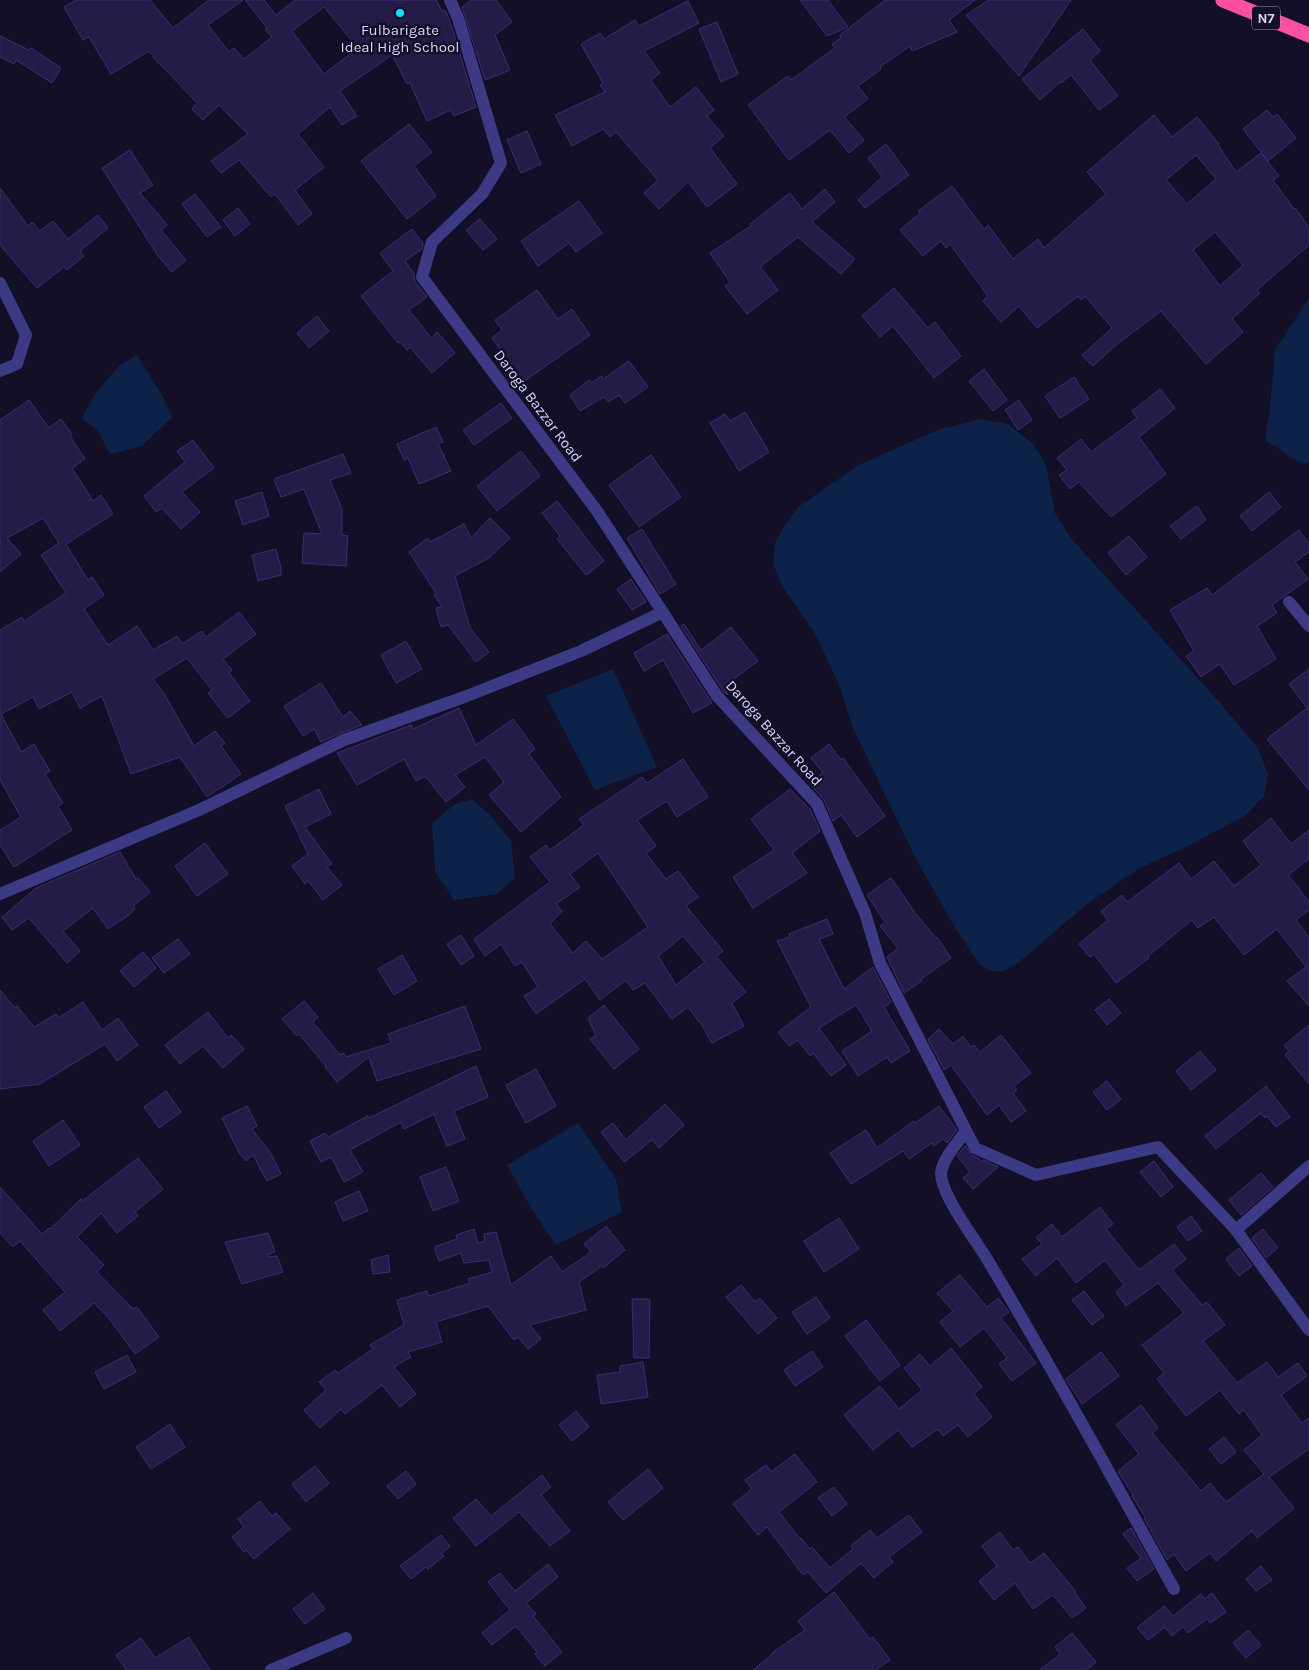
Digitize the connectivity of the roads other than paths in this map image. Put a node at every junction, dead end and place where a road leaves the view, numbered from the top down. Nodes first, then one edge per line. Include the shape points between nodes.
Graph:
1 (450, 0) edge
2 (1223, 0) edge
3 (1309, 35) edge
4 (0, 283) edge
5 (0, 371) edge
6 (1289, 602) dead end
7 (663, 612) junction
8 (1309, 626) edge
9 (0, 894) edge
10 (966, 1131) junction
11 (1309, 1166) edge
12 (1236, 1230) junction
13 (1309, 1330) edge
14 (1174, 1589) dead end
15 (346, 1638) dead end
16 (271, 1670) edge

1 - 7 street, Daroga Bazzar Road via 501,163 482,194 432,242 422,277 597,511
2 - 3 highway, N7
4 - 5 street via 26,335 17,364
6 - 8 street
7 - 9 street via 581,651 344,740 199,810
7 - 10 street, Daroga Bazzar Road via 717,696 817,804 865,912 880,963
10 - 12 street, Daroga Bazzar Road via 975,1148 1036,1175 1158,1147
10 - 14 street via 948,1155 941,1172 944,1186
11 - 12 street
12 - 13 street, Daroga Bazzar Road
15 - 16 street

